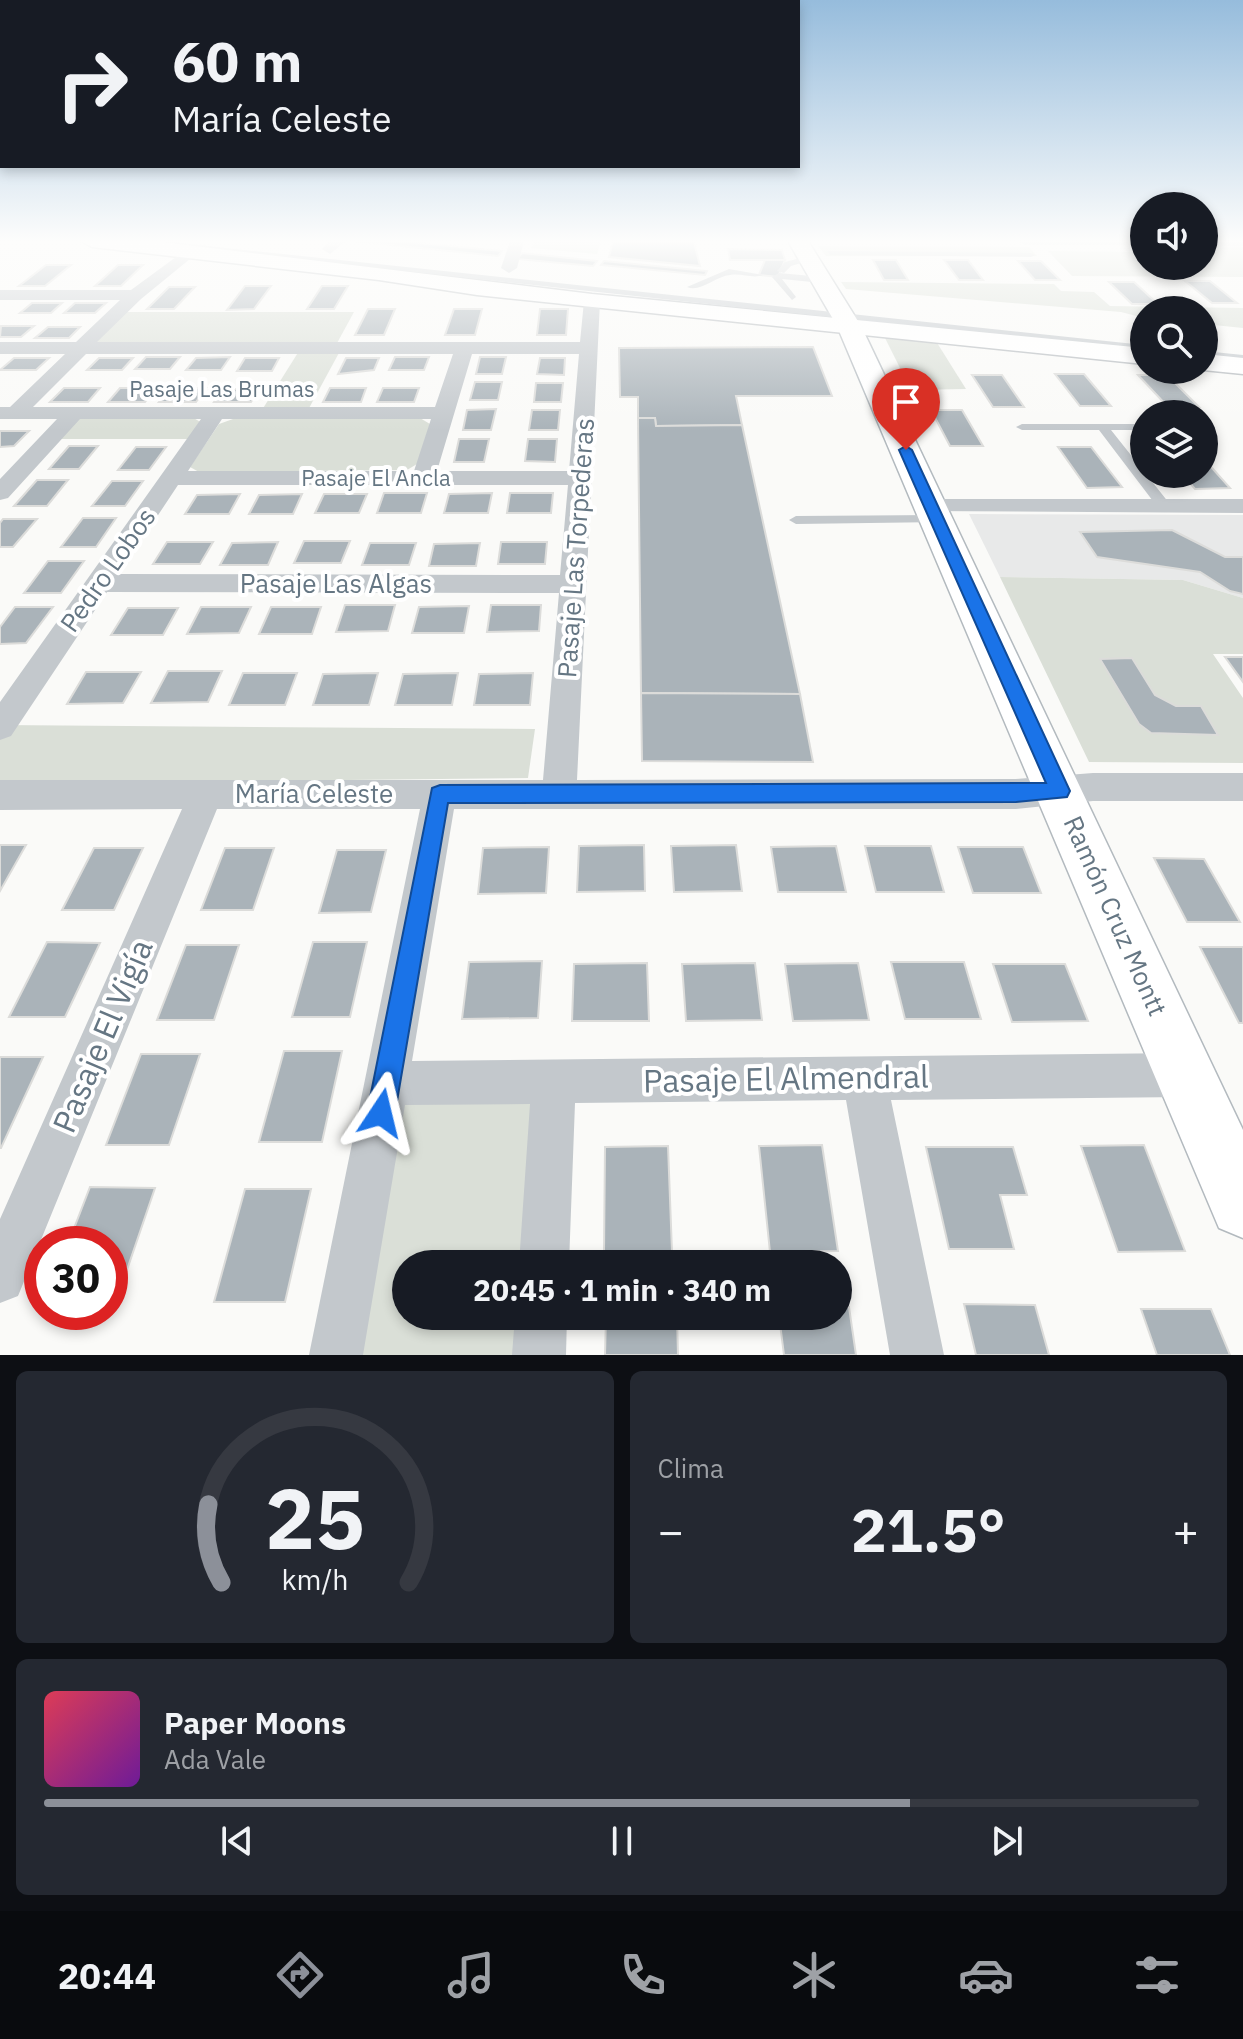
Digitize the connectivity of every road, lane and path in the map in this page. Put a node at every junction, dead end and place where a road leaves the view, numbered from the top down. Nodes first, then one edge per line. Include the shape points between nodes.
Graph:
1 (126, 304) edge
2 (592, 304) edge
3 (751, 304) edge
4 (819, 304) edge
5 (819, 304) edge
6 (834, 304) edge
7 (838, 306) junction
8 (1130, 329) edge
9 (1218, 337) edge
10 (1243, 340) edge
11 (1130, 343) edge
12 (0, 348) edge
13 (81, 348) junction
14 (464, 348) junction
15 (589, 348) junction
16 (1218, 352) edge
17 (1130, 354) edge
18 (1243, 355) edge
19 (1218, 363) edge
20 (1243, 366) edge
21 (7, 413) edge
22 (74, 413) junction
23 (216, 413) junction
24 (443, 413) junction
25 (1022, 427) dead end
26 (1102, 427) junction
27 (1130, 427) edge
28 (171, 478) junction
29 (423, 478) junction
30 (580, 478) junction
31 (0, 493) edge
32 (1164, 506) junction
33 (1243, 506) edge
34 (934, 512) junction
35 (796, 520) dead end
36 (99, 583) junction
37 (573, 584) junction
38 (0, 727) edge
39 (1243, 787) edge
40 (1059, 791) junction
41 (206, 794) junction
42 (440, 794) junction
43 (559, 794) junction
44 (0, 795) edge
45 (1185, 1075) junction
46 (864, 1078) junction
47 (554, 1081) junction
48 (386, 1083) junction
49 (1243, 1204) edge
50 (545, 1250) edge
51 (0, 1278) edge
52 (540, 1330) edge
53 (336, 1355) edge
54 (539, 1355) edge
55 (917, 1355) edge

1 - 13 street
2 - 15 street, Pasaje Las Torpederas
3 - 7 main road
4 - 7 lane
5 - 7 lane
6 - 7 main road
7 - 8 main road
7 - 11 lane
7 - 17 main road
7 - 34 street, Ramón Cruz Montt
9 - 10 main road
12 - 13 street
13 - 14 street
13 - 21 street
14 - 15 street
14 - 24 street
15 - 30 street, Pasaje Las Torpederas
16 - 18 lane
19 - 20 main road
21 - 22 street, Pasaje Las Brumas
22 - 23 street, Pasaje Las Brumas
22 - 31 street
23 - 24 street, Pasaje Las Brumas
23 - 28 street, Pedro Lobos
24 - 29 street
25 - 26 lane
26 - 27 lane
26 - 32 lane
28 - 29 street, Pasaje El Ancla
28 - 36 street, Pedro Lobos
29 - 30 street, Pasaje El Ancla
30 - 37 street, Pasaje Las Torpederas
32 - 33 street
32 - 34 street
34 - 35 lane
34 - 40 street, Ramón Cruz Montt
36 - 37 street, Pasaje Las Algas
36 - 38 street, Pedro Lobos
37 - 43 street, Pasaje Las Torpederas
39 - 40 street, María Celeste
40 - 43 street, María Celeste
40 - 45 street, Ramón Cruz Montt
41 - 42 street, María Celeste
41 - 44 street, María Celeste
41 - 51 street, Pasaje El Vigía
42 - 43 street, María Celeste
42 - 48 street
45 - 46 street, Pasaje El Almendral
45 - 49 street, Ramón Cruz Montt
46 - 47 street, Pasaje El Almendral
46 - 55 street
47 - 48 street, Pasaje El Almendral
47 - 50 street
48 - 53 street
52 - 54 street

